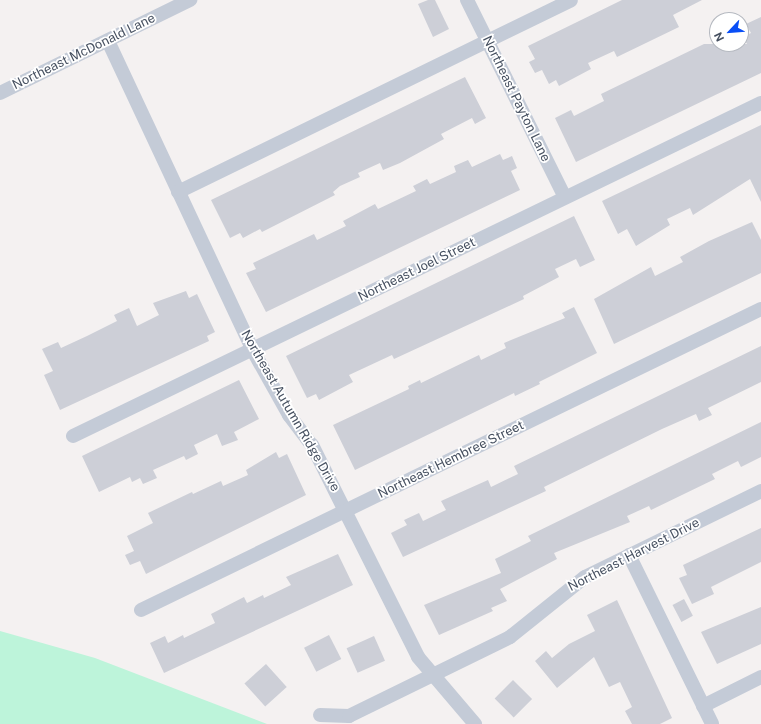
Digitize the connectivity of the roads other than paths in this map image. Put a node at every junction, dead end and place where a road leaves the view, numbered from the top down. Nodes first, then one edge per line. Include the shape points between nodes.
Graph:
1 (190, 0) edge
2 (467, 0) edge
3 (571, 0) edge
4 (108, 41) junction
5 (487, 41) junction
6 (0, 93) edge
7 (761, 103) edge
8 (178, 192) junction
9 (565, 197) junction
10 (761, 309) edge
11 (252, 349) junction
12 (73, 436) dead end
13 (761, 491) edge
14 (346, 511) junction
15 (629, 555) junction
16 (141, 610) dead end
17 (431, 676) junction
18 (761, 677) edge
19 (703, 706) junction
20 (320, 715) dead end
21 (475, 724) edge
22 (712, 724) edge

1 - 4 street, Northeast McDonald Lane
2 - 5 street, Northeast Payton Lane
3 - 5 street
4 - 6 street, Northeast McDonald Lane
4 - 8 street, Northeast Autumn Ridge Drive
5 - 8 street
5 - 9 street, Northeast Payton Lane
7 - 9 street, Northeast Joel Street
8 - 11 street, Northeast Autumn Ridge Drive
9 - 11 street, Northeast Joel Street
10 - 14 street, Northeast Hembree Street
11 - 12 street, Northeast Joel Street
11 - 14 street, Northeast Autumn Ridge Drive via 289,415 312,445
13 - 15 street, Northeast Harvest Drive
14 - 16 street, Northeast Hembree Street
14 - 17 street, Northeast Autumn Ridge Drive via 418,656
15 - 17 street, Northeast Harvest Drive via 569,587 522,630
15 - 19 street
17 - 20 street, Northeast Harvest Drive via 349,716
17 - 21 street, Northeast Autumn Ridge Drive
18 - 19 street
19 - 22 street

